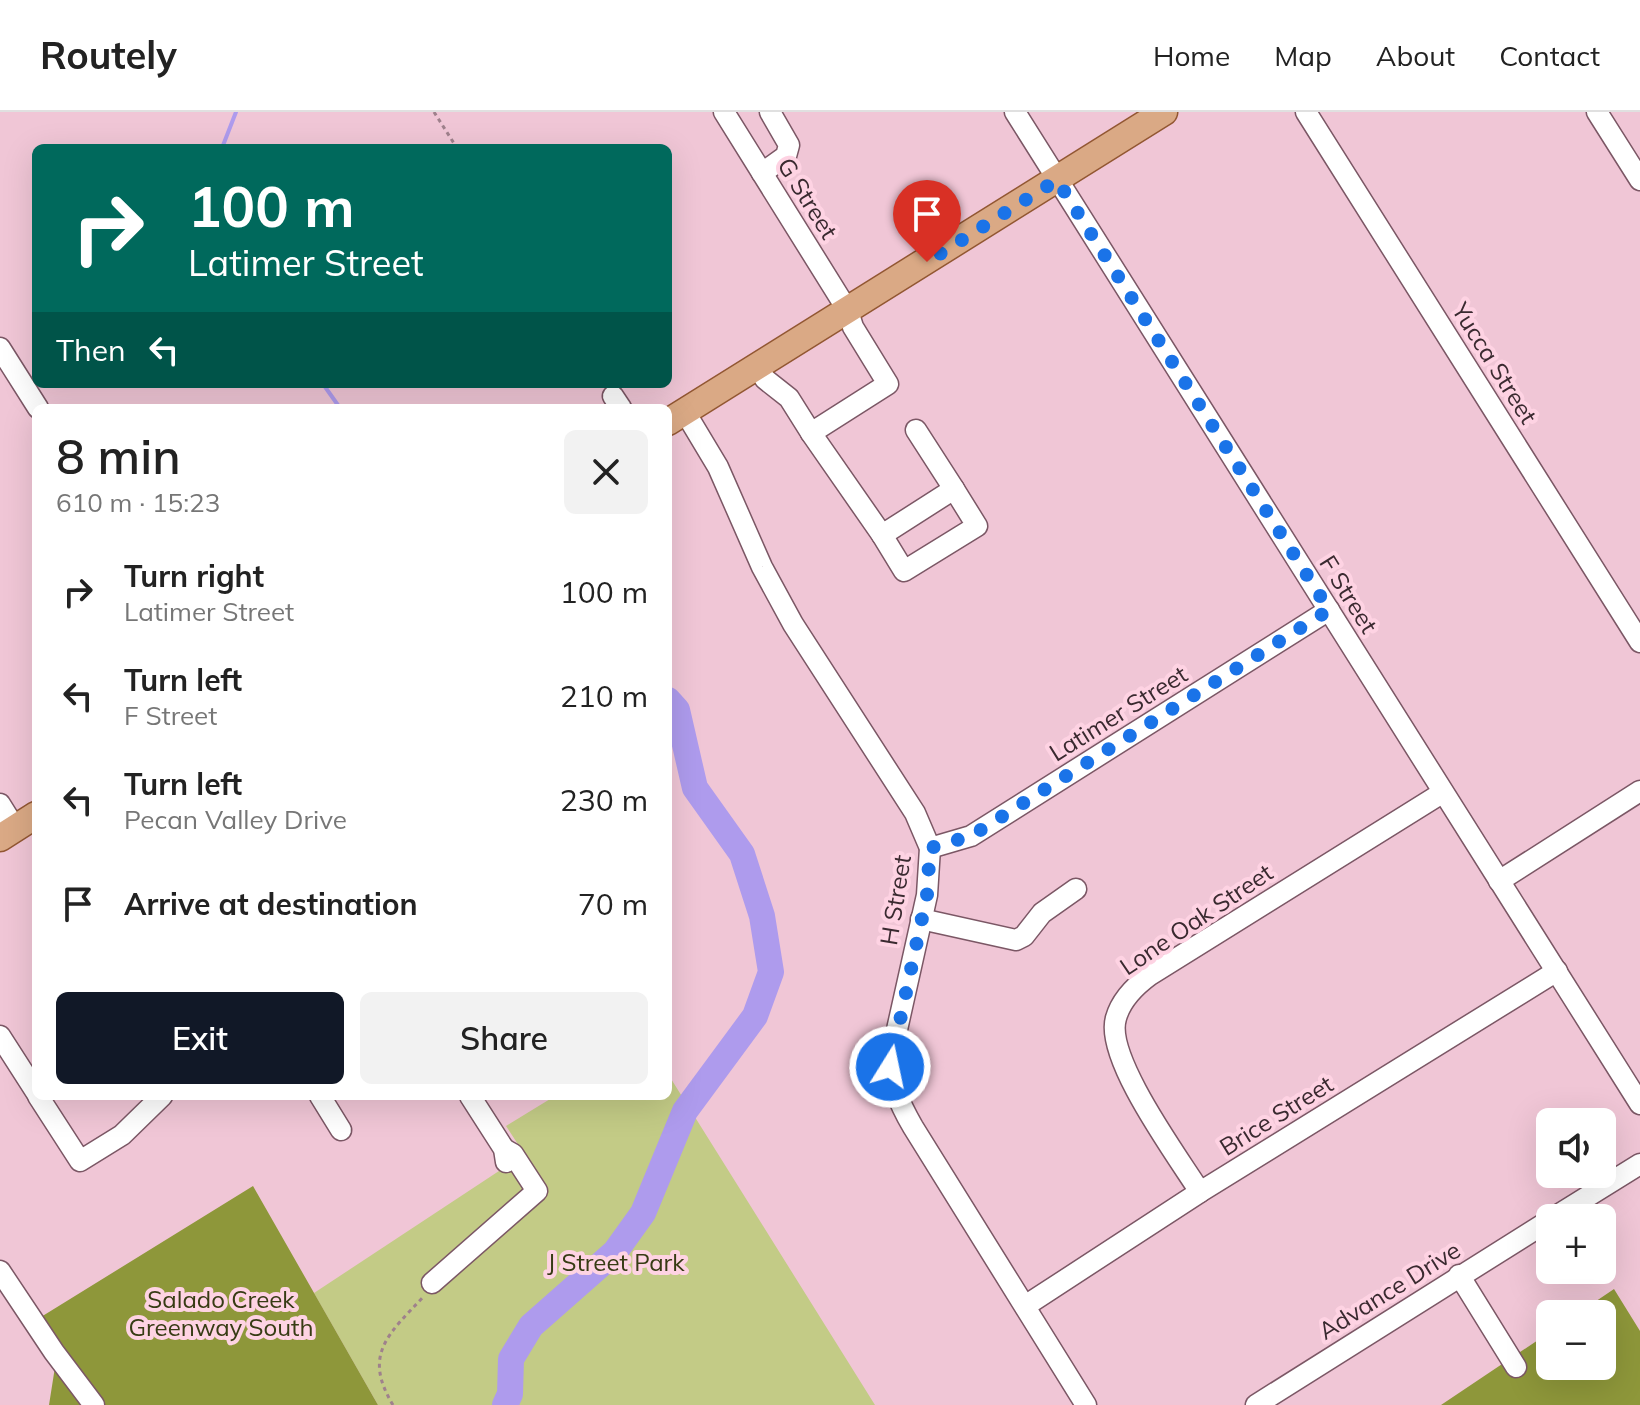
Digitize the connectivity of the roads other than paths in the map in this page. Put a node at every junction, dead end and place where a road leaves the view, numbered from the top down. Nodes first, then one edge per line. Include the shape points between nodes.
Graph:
1 (770, 112) edge
2 (1015, 112) edge
3 (1164, 112) edge
4 (1306, 112) edge
5 (1597, 112) edge
6 (727, 113) edge
7 (762, 173) junction
8 (1057, 180) junction
9 (1640, 180) edge
10 (848, 311) junction
11 (0, 348) edge
12 (758, 367) junction
13 (35, 404) edge
14 (676, 417) edge
15 (916, 430) dead end
16 (811, 433) junction
17 (954, 489) junction
18 (882, 535) junction
19 (1329, 610) junction
20 (1640, 642) edge
21 (1640, 791) edge
22 (1442, 793) junction
23 (0, 804) edge
24 (17, 827) edge
25 (930, 848) junction
26 (1499, 881) junction
27 (1076, 889) dead end
28 (921, 919) junction
29 (1557, 971) junction
30 (0, 1036) edge
31 (32, 1086) edge
32 (41, 1100) edge
33 (158, 1100) edge
34 (322, 1100) edge
35 (473, 1100) edge
36 (1640, 1104) edge
37 (341, 1130) dead end
38 (1640, 1164) edge
39 (1200, 1192) junction
40 (1575, 1204) edge
41 (1536, 1228) edge
42 (0, 1271) edge
43 (1459, 1275) junction
44 (432, 1283) road end
45 (1025, 1306) junction
46 (1516, 1367) dead end
47 (94, 1405) edge
48 (1086, 1405) edge
49 (1256, 1405) edge

1 - 7 street via 789,145 786,156
2 - 8 street, F Street
3 - 8 main road
4 - 20 street, Yucca Street
5 - 9 street
6 - 7 street, G Street
7 - 10 street, G Street
8 - 10 main road
8 - 19 street, F Street
10 - 12 main road
10 - 16 street, G Street via 888,384
11 - 13 street
12 - 14 main road
12 - 16 street via 789,398
14 - 25 street, H Street via 718,467 793,624 915,813
15 - 17 street
16 - 18 street
17 - 18 street
17 - 18 street via 977,526 904,571
19 - 22 street, F Street
19 - 25 street, Latimer Street via 971,836
21 - 26 street
22 - 26 street, F Street
22 - 39 street, Lone Oak Street via 1150,975 1125,999 1115,1019 1122,1064
23 - 24 street
25 - 28 street, H Street
26 - 29 street, F Street
27 - 28 street via 1016,940
28 - 45 street, H Street via 892,1052 894,1087 899,1104
29 - 36 street, F Street
29 - 39 street, Brice Street
30 - 31 street
32 - 33 street via 80,1161 122,1135
34 - 37 street
35 - 44 street via 504,1149 506,1162 533,1195
38 - 40 street, Advance Drive
39 - 45 street, Brice Street
41 - 43 street, Advance Drive
42 - 47 street
43 - 46 street
43 - 49 street, Advance Drive
45 - 48 street, H Street

